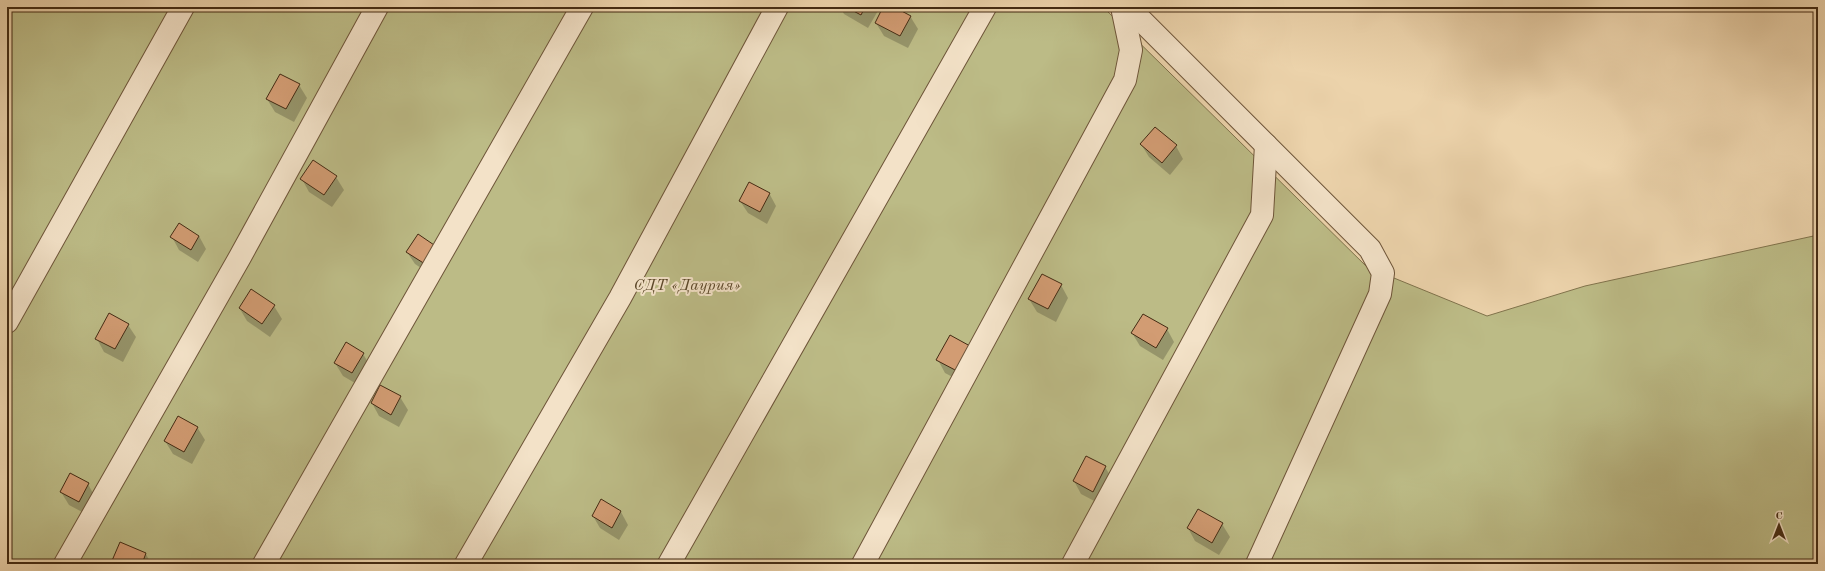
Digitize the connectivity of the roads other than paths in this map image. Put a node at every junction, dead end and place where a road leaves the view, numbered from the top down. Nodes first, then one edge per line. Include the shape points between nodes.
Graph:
1 (183, 7) edge
2 (378, 7) edge
3 (582, 7) edge
4 (777, 7) edge
5 (985, 7) edge
6 (1122, 7) edge
7 (1128, 7) edge
8 (1266, 145) junction
9 (7, 322) edge
10 (65, 564) edge
11 (264, 564) edge
12 (466, 564) edge
13 (669, 564) edge
14 (863, 564) edge
15 (1073, 564) edge
16 (1257, 564) edge

1 - 9 lane
2 - 10 lane via 244,250
3 - 11 lane
4 - 12 lane via 620,298
5 - 13 lane
6 - 14 lane via 1131,50 1125,80
7 - 8 lane
8 - 15 lane via 1262,215
8 - 16 lane via 1370,249 1383,273 1380,294

